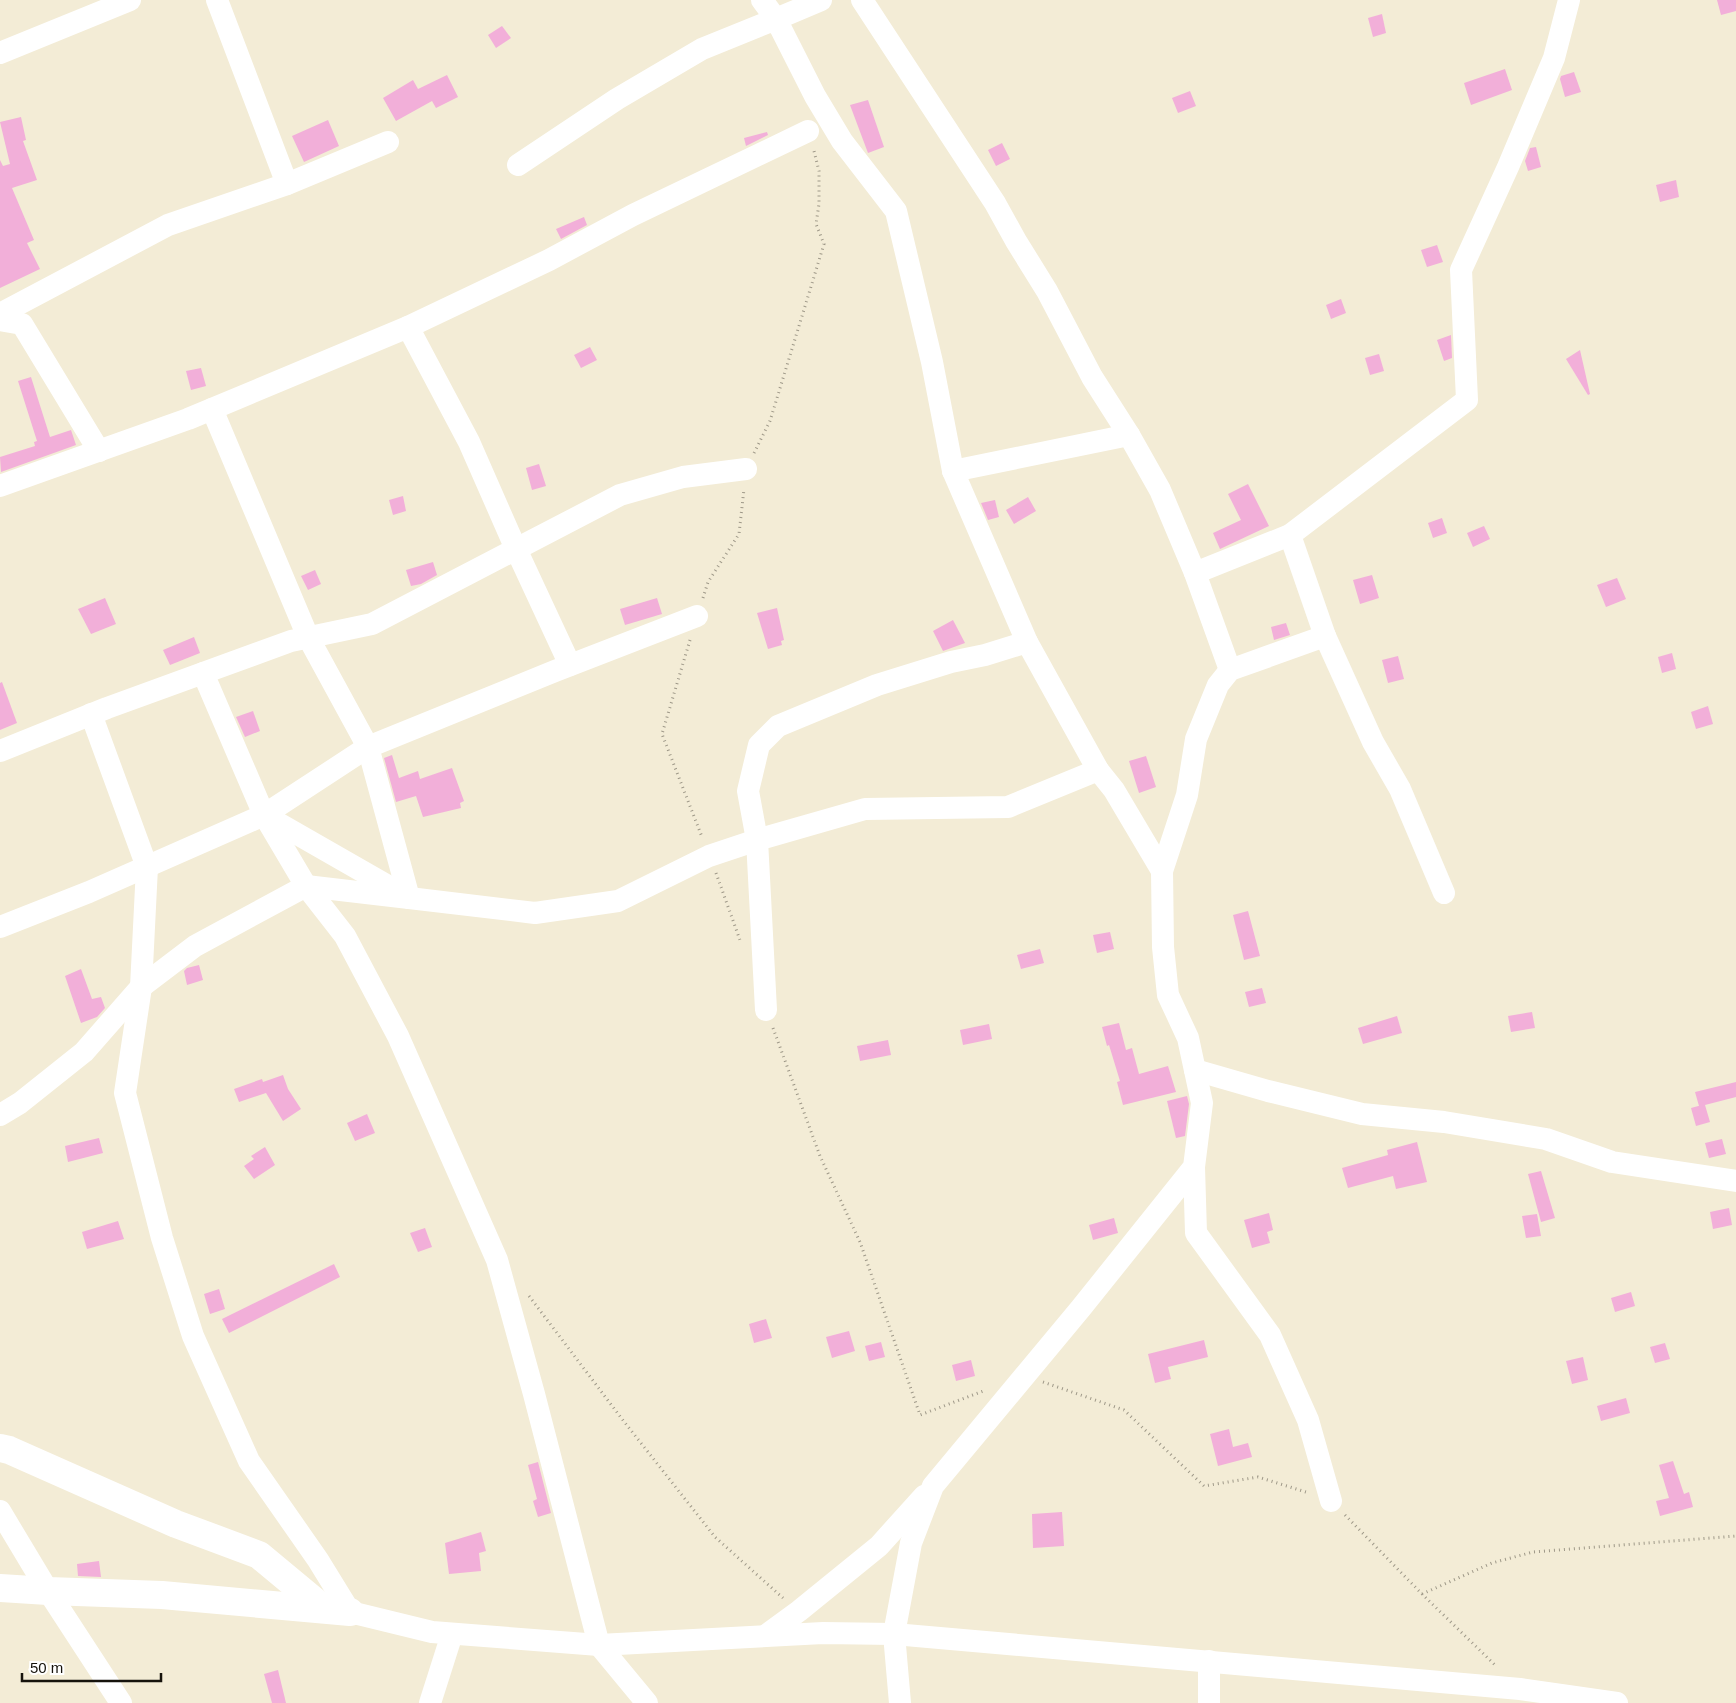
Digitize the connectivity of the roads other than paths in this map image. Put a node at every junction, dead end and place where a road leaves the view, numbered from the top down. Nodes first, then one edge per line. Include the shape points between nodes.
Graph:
1 (130, 0) edge
2 (217, 0) edge
3 (762, 0) edge
4 (821, 0) edge
5 (862, 0) edge
6 (1569, 0) edge
7 (776, 19) junction
8 (0, 53) edge
9 (808, 131) road end
10 (388, 142) dead end
11 (518, 165) dead end
12 (287, 184) junction
13 (0, 314) edge
14 (0, 320) edge
15 (408, 327) junction
16 (212, 408) junction
17 (1129, 434) junction
18 (99, 451) junction
19 (746, 469) road end
20 (954, 471) junction
21 (0, 486) edge
22 (1290, 536) junction
23 (516, 549) junction
24 (1195, 574) junction
25 (698, 616) road end
26 (1325, 636) junction
27 (308, 637) junction
28 (1027, 642) junction
29 (570, 665) junction
30 (1230, 670) junction
31 (204, 673) junction
32 (91, 714) junction
33 (368, 747) junction
34 (0, 751) edge
35 (1098, 770) junction
36 (264, 815) junction
37 (757, 840) junction
38 (147, 867) junction
39 (1162, 871) junction
40 (306, 886) junction
41 (1444, 893) dead end
42 (409, 898) junction
43 (0, 927) edge
44 (141, 987) junction
45 (766, 1010) road end
46 (1195, 1070) junction
47 (0, 1115) edge
48 (1194, 1167) junction
49 (1736, 1181) edge
50 (0, 1448) edge
51 (932, 1486) junction
52 (1332, 1500) road end
53 (0, 1511) edge
54 (0, 1588) edge
55 (48, 1592) junction
56 (337, 1610) junction
57 (452, 1634) junction
58 (894, 1634) junction
59 (765, 1636) junction
60 (598, 1644) junction
61 (1209, 1661) junction
62 (121, 1703) edge
63 (430, 1703) edge
64 (647, 1703) edge
65 (900, 1703) edge
66 (1209, 1703) edge
67 (1617, 1703) edge

1 - 8 street
2 - 12 street
3 - 7 street
4 - 7 street
5 - 17 street via 995,203 1092,376
6 - 22 street via 1554,58 1461,270 1467,400
7 - 11 street via 702,49 617,99
7 - 20 street via 842,141 896,211
9 - 15 street
10 - 12 street
12 - 13 street via 168,225
14 - 18 street via 22,324
15 - 16 street
15 - 23 street via 469,442
16 - 18 street
16 - 27 street
17 - 20 street
17 - 24 street via 1160,490
18 - 21 street
19 - 23 street via 683,477 620,495
20 - 28 street
22 - 24 street
22 - 26 street
23 - 27 street via 372,624
23 - 29 street
24 - 30 street
25 - 29 street
26 - 30 street
26 - 41 street via 1373,742 1400,789
27 - 31 street
27 - 33 street
28 - 35 street
28 - 37 street via 877,685 778,726 759,745 748,791
29 - 33 street
30 - 39 street via 1218,685 1196,739 1187,795
31 - 32 street
31 - 36 street
32 - 34 street
32 - 38 street
33 - 36 street
33 - 42 street
35 - 37 street via 1008,807 865,809
35 - 39 street via 1114,790
36 - 38 street
36 - 40 street
36 - 42 street
37 - 42 street via 709,856 618,901 535,913
37 - 45 street
38 - 43 street
38 - 44 street
39 - 46 street via 1163,947 1168,995 1188,1038
40 - 42 street
40 - 44 street via 195,946
40 - 60 street via 344,936 398,1036 497,1260
44 - 47 street via 84,1052
44 - 56 street via 125,1093 162,1238 193,1336 249,1462 318,1560
46 - 48 street via 1202,1103
46 - 49 street via 1362,1114 1518,1134 1612,1162
48 - 51 street
48 - 52 street via 1196,1233 1270,1335 1308,1420
50 - 56 street via 259,1556
51 - 58 street via 911,1543
51 - 59 street via 879,1546
53 - 55 street
54 - 55 street
55 - 56 street via 162,1595
55 - 62 street
56 - 57 street
57 - 60 street
57 - 63 street
58 - 59 street
58 - 61 street
58 - 65 street
59 - 60 street
60 - 64 street
61 - 66 street
61 - 67 street via 1520,1689

